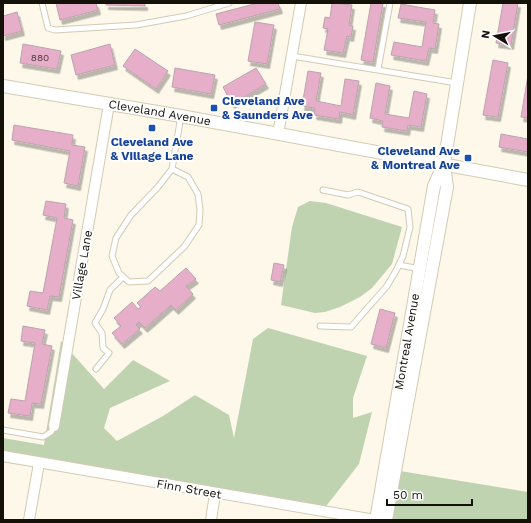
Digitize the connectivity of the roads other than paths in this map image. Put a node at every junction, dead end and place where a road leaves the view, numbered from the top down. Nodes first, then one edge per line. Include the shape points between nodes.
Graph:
1 (42, 3) edge
2 (229, 3) edge
3 (301, 3) edge
4 (390, 3) edge
5 (470, 3) edge
6 (292, 56) junction
7 (378, 69) junction
8 (458, 83) junction
9 (3, 86) edge
10 (109, 104) junction
11 (181, 116) junction
12 (278, 134) junction
13 (444, 164) junction
14 (172, 169) junction
15 (528, 180) edge
16 (323, 190) dead end
17 (399, 265) junction
18 (425, 270) junction
19 (123, 277) junction
20 (320, 326) dead end
21 (96, 369) dead end
22 (54, 426) joint
23 (3, 430) edge
24 (3, 456) edge
25 (39, 463) junction
26 (215, 494) junction
27 (29, 520) edge
28 (211, 520) edge
29 (376, 520) edge
30 (386, 520) edge

1 - 2 lane via 48,28 55,30 136,25 186,16
3 - 6 street
4 - 7 lane
5 - 8 street, Montreal Avenue
6 - 7 lane
6 - 12 street
7 - 8 lane
8 - 13 street, Montreal Avenue
9 - 10 street, Cleveland Avenue
10 - 11 street, Cleveland Avenue
10 - 22 street, Village Lane
11 - 12 street, Cleveland Avenue
11 - 14 lane
12 - 13 street, Cleveland Avenue
13 - 15 street, Cleveland Avenue
13 - 18 street, Montreal Avenue via 434,186
14 - 19 lane via 131,214 116,238 112,256
14 - 19 lane via 188,177 198,194 199,225 184,247 148,281 129,282
16 - 17 lane via 348,195 358,192 408,209 410,227
17 - 18 lane
17 - 20 lane via 387,286 351,327
18 - 29 street, Montreal Avenue
18 - 30 street, Montreal Avenue
19 - 21 lane via 110,290 95,323 102,333 103,348 109,353
22 - 23 lane via 51,432 43,437
24 - 25 street, Finn Street
25 - 26 street, Finn Street
25 - 27 street
26 - 28 street
26 - 29 street, Finn Street

